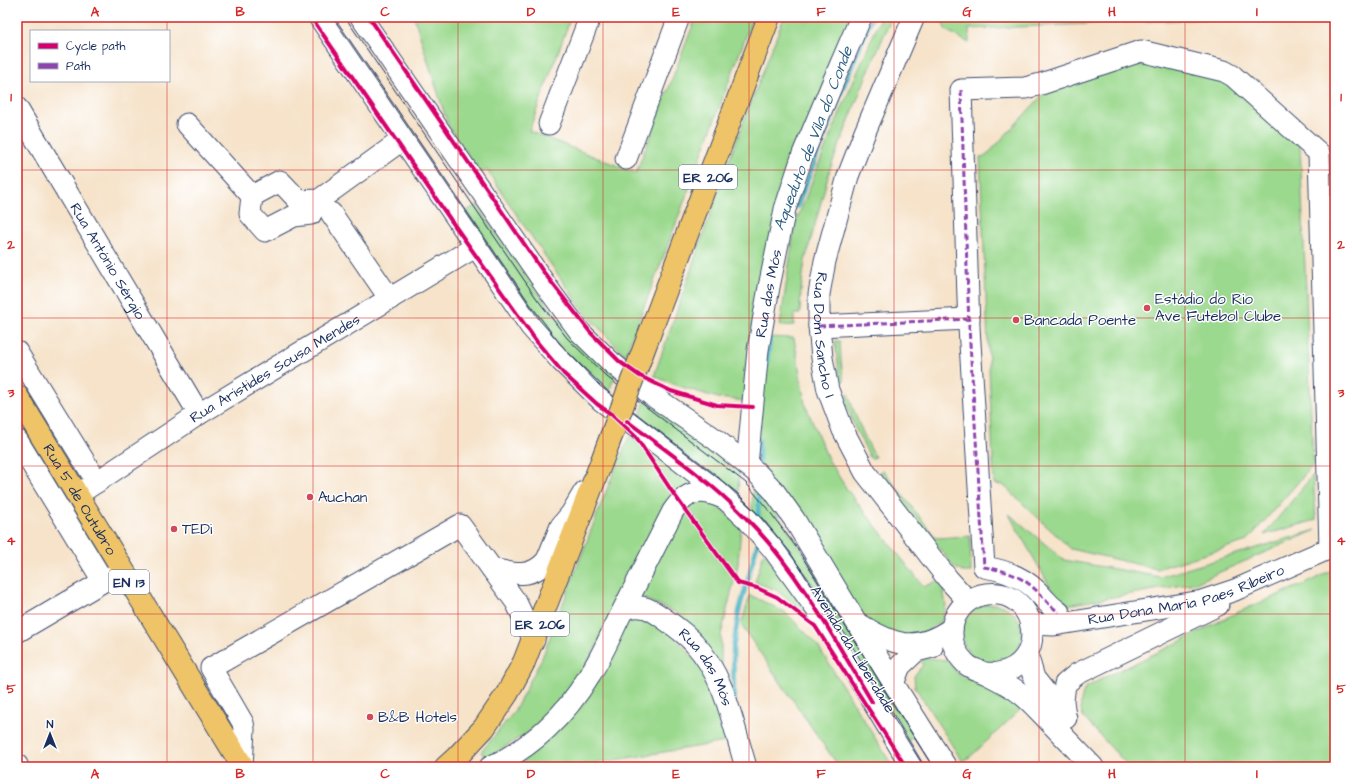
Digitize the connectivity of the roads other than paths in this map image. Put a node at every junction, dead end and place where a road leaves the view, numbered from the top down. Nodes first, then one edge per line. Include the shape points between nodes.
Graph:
1 (319, 17) edge
2 (361, 17) edge
3 (590, 17) edge
4 (679, 17) edge
5 (769, 17) edge
6 (861, 17) edge
7 (914, 17) edge
8 (17, 108) edge
9 (187, 124) dead end
10 (549, 124) dead end
11 (402, 140) junction
12 (626, 159) dead end
13 (1327, 178) edge
14 (252, 196) junction
15 (319, 205) junction
16 (475, 247) junction
17 (390, 298) junction
18 (969, 319) junction
19 (818, 326) junction
20 (17, 352) edge
21 (17, 396) edge
22 (200, 414) junction
23 (17, 440) edge
24 (23, 461) edge
25 (747, 465) junction
26 (599, 469) junction
27 (97, 482) junction
28 (77, 495) junction
29 (727, 500) junction
30 (1333, 547) edge
31 (492, 569) junction
32 (122, 570) junction
33 (103, 581) junction
34 (1232, 591) junction
35 (968, 601) junction
36 (624, 609) junction
37 (1059, 612) dead end
38 (857, 622) junction
39 (1032, 624) junction
40 (952, 628) junction
41 (17, 632) edge
42 (534, 640) junction
43 (957, 654) junction
44 (1027, 654) junction
45 (986, 673) junction
46 (894, 684) junction
47 (1065, 716) junction
48 (243, 767) edge
49 (446, 767) edge
50 (490, 767) edge
51 (746, 767) edge
52 (912, 767) edge
53 (946, 767) edge
54 (1093, 767) edge
55 (1102, 767) edge

1 - 11 street, Avenida da Liberdade
2 - 25 street, Avenida da Liberdade via 580,332 610,362 650,394 716,438
3 - 10 street
4 - 12 street
5 - 26 main road, ER 206, bridge
6 - 25 street, Rua das Mós via 803,154 785,209 758,350
7 - 19 street, Rua Dom Sancho I via 848,176 825,261 819,294
8 - 22 street, Rua António Sérgio
9 - 14 street
11 - 15 street
11 - 16 street, Avenida da Liberdade
13 - 18 street via 1319,154 1233,76 1224,71 1141,51 1024,88 961,90
13 - 30 street
14 - 15 street via 280,181 299,201
14 - 15 street via 250,214 265,231 294,216 311,214
15 - 17 street
16 - 17 street, Rua Aristides Sousa Mendes
16 - 29 street, Avenida da Liberdade via 531,327 578,379
17 - 22 street, Rua Aristides Sousa Mendes
18 - 19 street
18 - 37 street via 984,567 1003,570 1016,576 1036,590 1048,605
19 - 35 street, Rua Dom Sancho I via 828,390 843,430 865,472 948,580
20 - 27 street, Rua 5 de Outubro
21 - 28 main road, Rua 5 de Outubro / EN 13
22 - 27 street, Rua Aristides Sousa Mendes
23 - 24 street, Rua 5 de Outubro
24 - 33 street, Rua 5 de Outubro
25 - 38 street, Avenida da Liberdade via 774,491 794,519
26 - 31 street via 561,526 543,564 531,571 517,574
26 - 42 main road, ER 206
27 - 28 street, Rua Aristides Sousa Mendes
28 - 32 main road, Rua 5 de Outubro / EN 13
29 - 36 street via 710,492 699,492 680,501
29 - 52 street, Avenida da Liberdade via 773,549 820,614
30 - 34 street, Rua Dona Maria Paes Ribeiro
31 - 42 street via 516,602
31 - 48 street via 460,525 211,668 243,723
32 - 33 street
32 - 48 main road, Rua 5 de Outubro / EN 13
33 - 41 street
34 - 39 street, Rua Dona Maria Paes Ribeiro via 1202,601 1054,625
34 - 47 street via 1226,601 1077,674 1065,684
35 - 39 street via 980,595 993,593 1006,596 1017,602
35 - 40 street via 955,618
36 - 50 street via 589,677 568,708 520,750
36 - 51 street, Rua das Mós via 640,606 652,610 695,644 720,683
38 - 40 street via 884,639 915,644 928,641
38 - 46 street, Avenida da Liberdade
39 - 44 street via 1033,634
40 - 43 street via 952,641
42 - 49 main road, ER 206 via 506,694 484,728
43 - 45 street via 975,670
43 - 46 street via 932,647 916,651 900,666
44 - 45 street via 1010,670
44 - 47 street via 1034,678
45 - 54 street via 1021,693
46 - 53 street, Avenida da Liberdade
47 - 55 street

